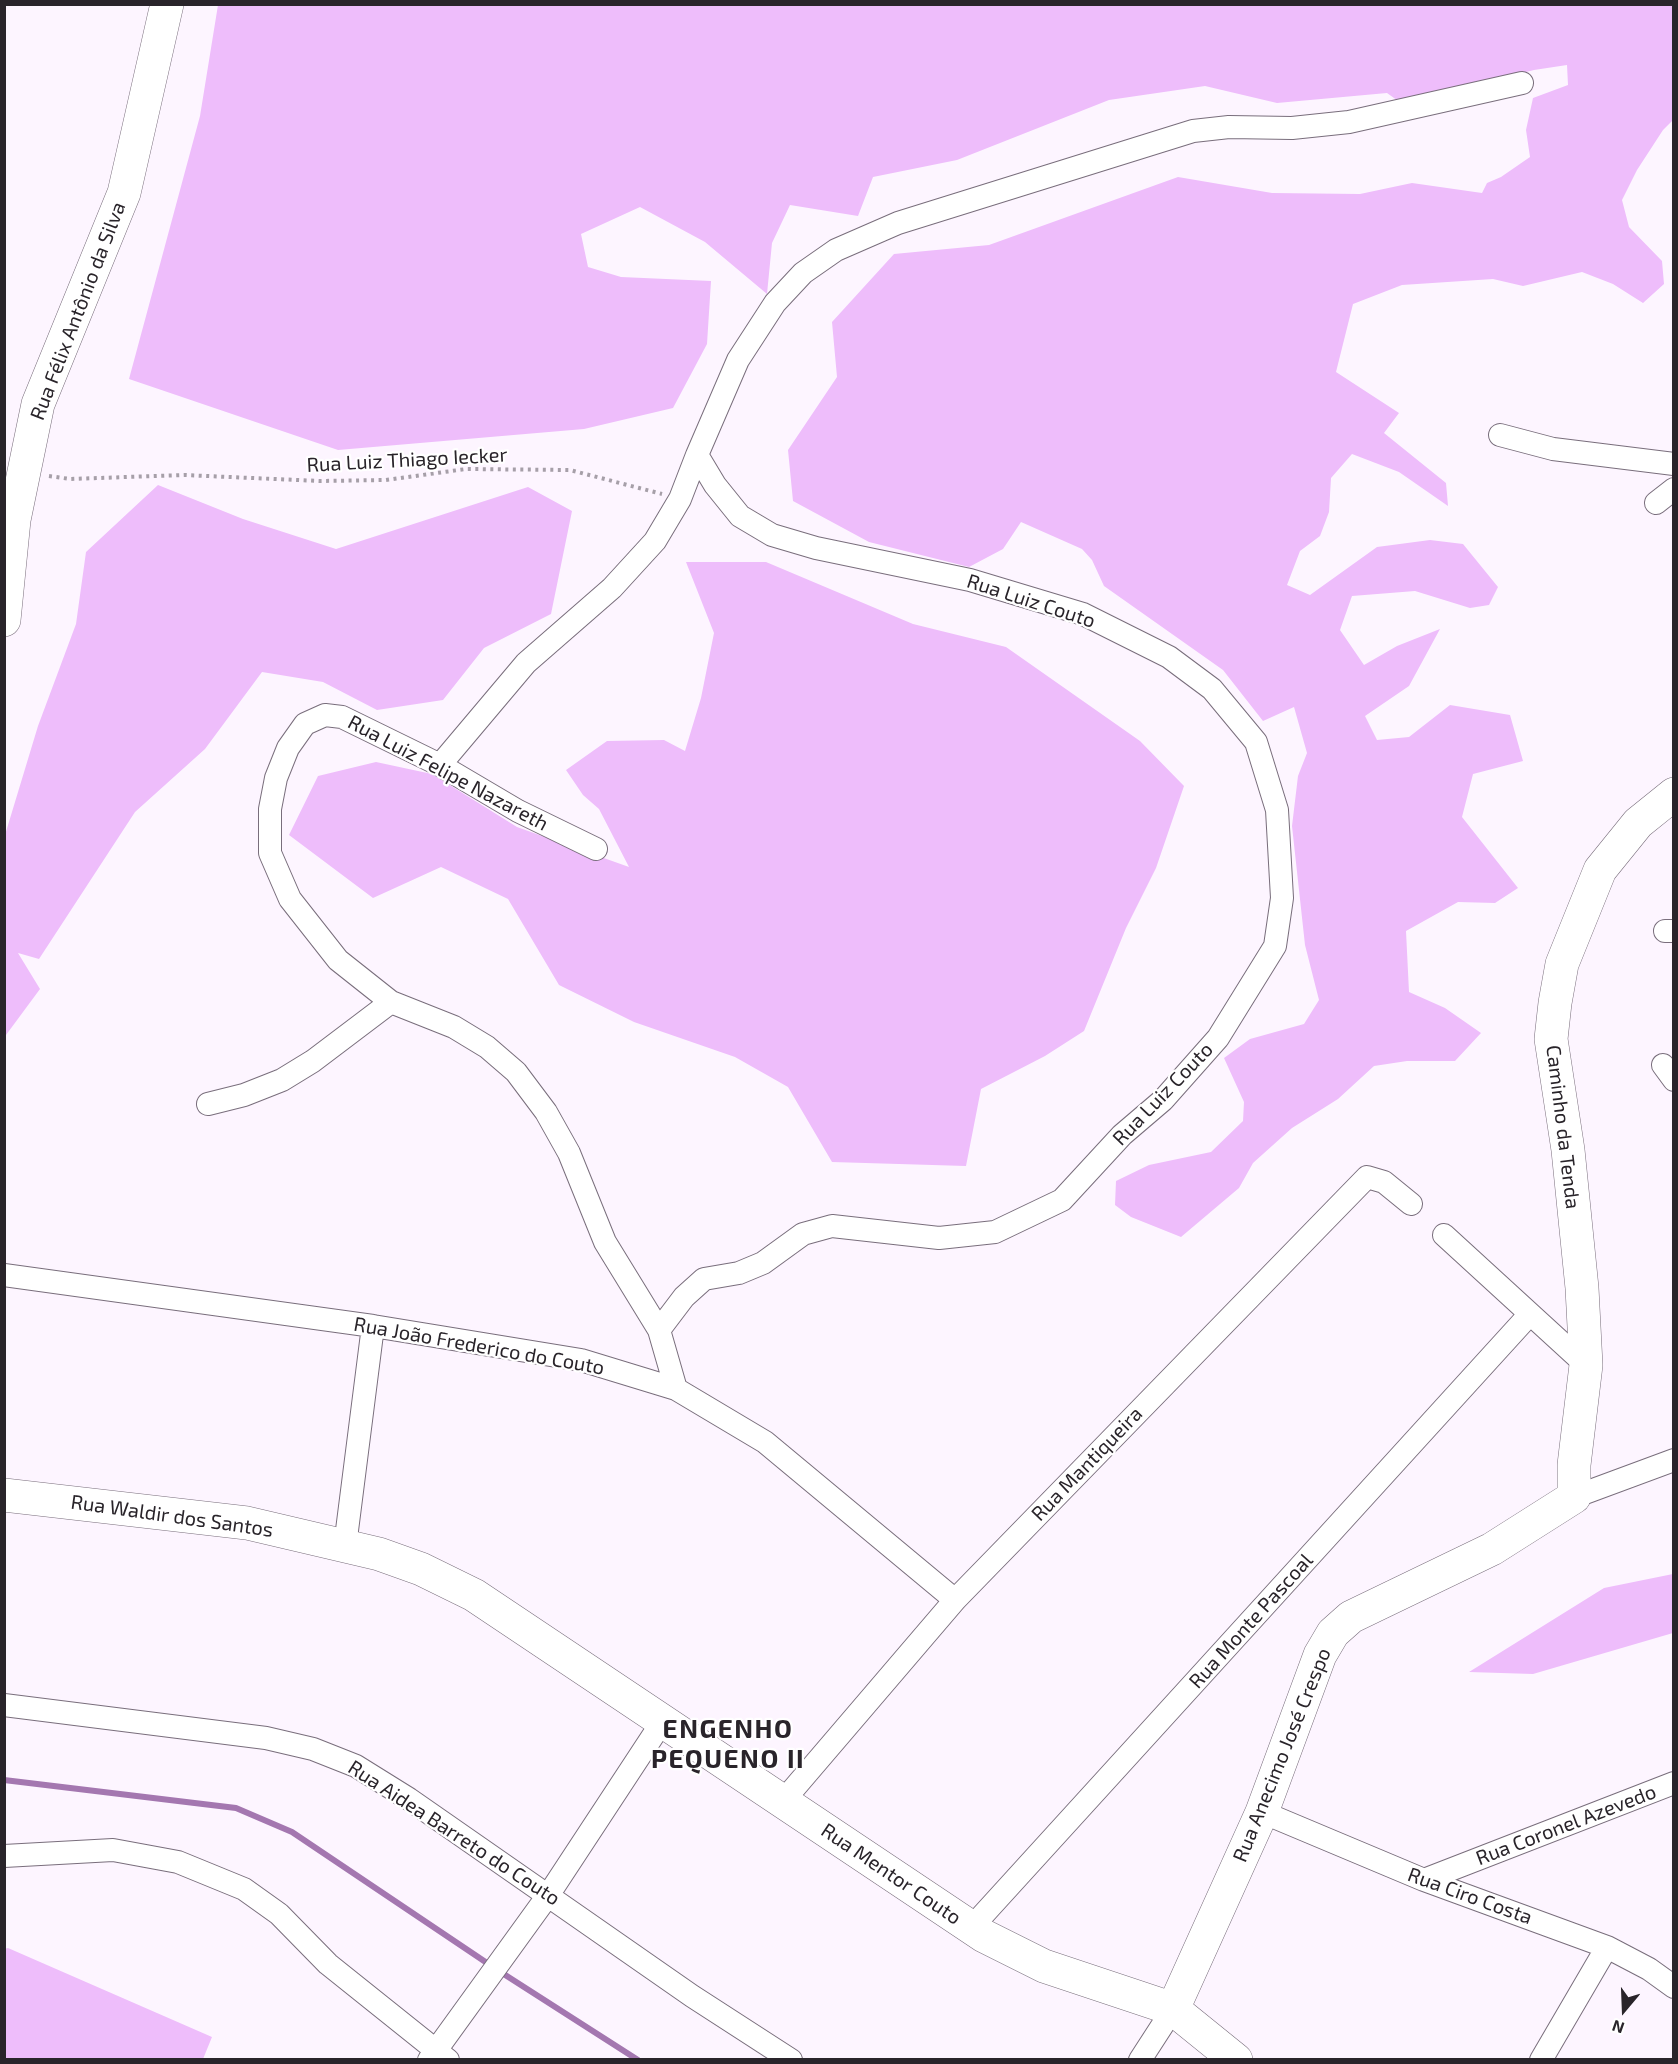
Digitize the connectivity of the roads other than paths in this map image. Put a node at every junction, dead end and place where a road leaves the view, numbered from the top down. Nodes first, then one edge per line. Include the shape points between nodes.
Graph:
1 (167, 4) edge
2 (1522, 83) dead end
3 (1500, 435) dead end
4 (697, 455) junction
5 (1674, 464) edge
6 (1674, 489) edge
7 (1656, 503) dead end
8 (10, 520) edge
9 (4, 620) edge
10 (440, 765) junction
11 (1674, 794) edge
12 (596, 849) dead end
13 (392, 1002) junction
14 (208, 1104) dead end
15 (1412, 1204) dead end
16 (1444, 1235) dead end
17 (4, 1275) edge
18 (1530, 1314) junction
19 (373, 1326) junction
20 (659, 1330) junction
21 (1586, 1365) junction
22 (676, 1389) junction
23 (1674, 1460) edge
24 (4, 1495) edge
25 (1574, 1497) junction
26 (345, 1546) junction
27 (955, 1600) junction
28 (562, 1655) joint
29 (4, 1705) edge
30 (664, 1719) junction
31 (1674, 1783) edge
32 (784, 1800) junction
33 (1262, 1812) junction
34 (4, 1856) edge
35 (1424, 1880) junction
36 (549, 1894) junction
37 (971, 1928) junction
38 (1607, 1947) junction
39 (1674, 1987) edge
40 (1173, 2009) junction
41 (437, 2056) edge
42 (790, 2060) edge
43 (1140, 2060) edge
44 (1236, 2060) edge
45 (1541, 2060) edge

1 - 8 street, Rua Félix Antônio da Silva via 124,193 38,404
2 - 4 street via 1349,122 1193,131 898,223 836,250 803,273 775,303 738,360
3 - 5 street via 1553,449
4 - 10 street via 680,499 655,541 612,588 526,663
4 - 20 street, Rua Luiz Couto via 740,516 772,536 970,580 1083,614 1168,657 1212,689 1256,742 1277,810 1282,898 1275,946 1218,1038 1163,1100 1122,1135 1062,1200 995,1232 939,1238 832,1226 803,1234 763,1263 739,1273 704,1279
6 - 7 street
8 - 9 street, Rua Félix Antônio da Silva
10 - 12 street, Rua Luiz Felipe Nazareth via 518,811
10 - 13 street, Rua Luiz Felipe Nazareth via 342,717 325,715 305,724 288,748 276,777 270,810 270,852 290,899 338,960
11 - 21 street, Caminho da Tenda via 1638,823 1600,870 1562,964 1555,1003 1551,1039 1568,1150
13 - 14 street via 282,1080
13 - 20 street, Rua Luiz Felipe Nazareth via 454,1027 487,1047 516,1072 546,1112 568,1153 605,1242
15 - 27 street, Rua Mantiqueira via 1384,1182 1367,1177
16 - 18 street
17 - 19 street, Rua João Frederico do Couto
18 - 21 street
18 - 37 street, Rua Monte Pascoal
19 - 22 street, Rua João Frederico do Couto via 581,1360
19 - 26 street
20 - 22 street, Rua Luiz Felipe Nazareth
21 - 25 street, Caminho da Tenda
22 - 27 street, Rua João Frederico do Couto via 765,1442
23 - 25 street
24 - 26 street, Rua Waldir dos Santos via 247,1523
25 - 33 street, Rua Anecimo José Crespo via 1492,1549 1351,1617 1333,1633 1320,1655
26 - 28 street, Rua Waldir dos Santos via 422,1569 474,1595
27 - 32 street, Rua Mantiqueira
28 - 30 street, Rua Mentor Couto
29 - 36 street, Rua Aidea Barreto do Couto via 266,1738 313,1749 356,1766
30 - 32 street, Rua Mentor Couto
30 - 36 street
31 - 35 street, Rua Coronel Azevedo
32 - 37 street, Rua Mentor Couto
33 - 35 street, Rua Ciro Costa
33 - 40 street, Rua Anecimo José Crespo
34 - 41 street via 113,1850 177,1862 244,1889 279,1914 328,1964
35 - 38 street, Rua Ciro Costa
36 - 41 street
36 - 42 street, Rua Aidea Barreto do Couto
37 - 40 street, Rua Mentor Couto via 1044,1966
38 - 39 street, Rua Ciro Costa
38 - 45 street
40 - 43 street, Rua Anecimo José Crespo
40 - 44 street, Rua Mentor Couto

